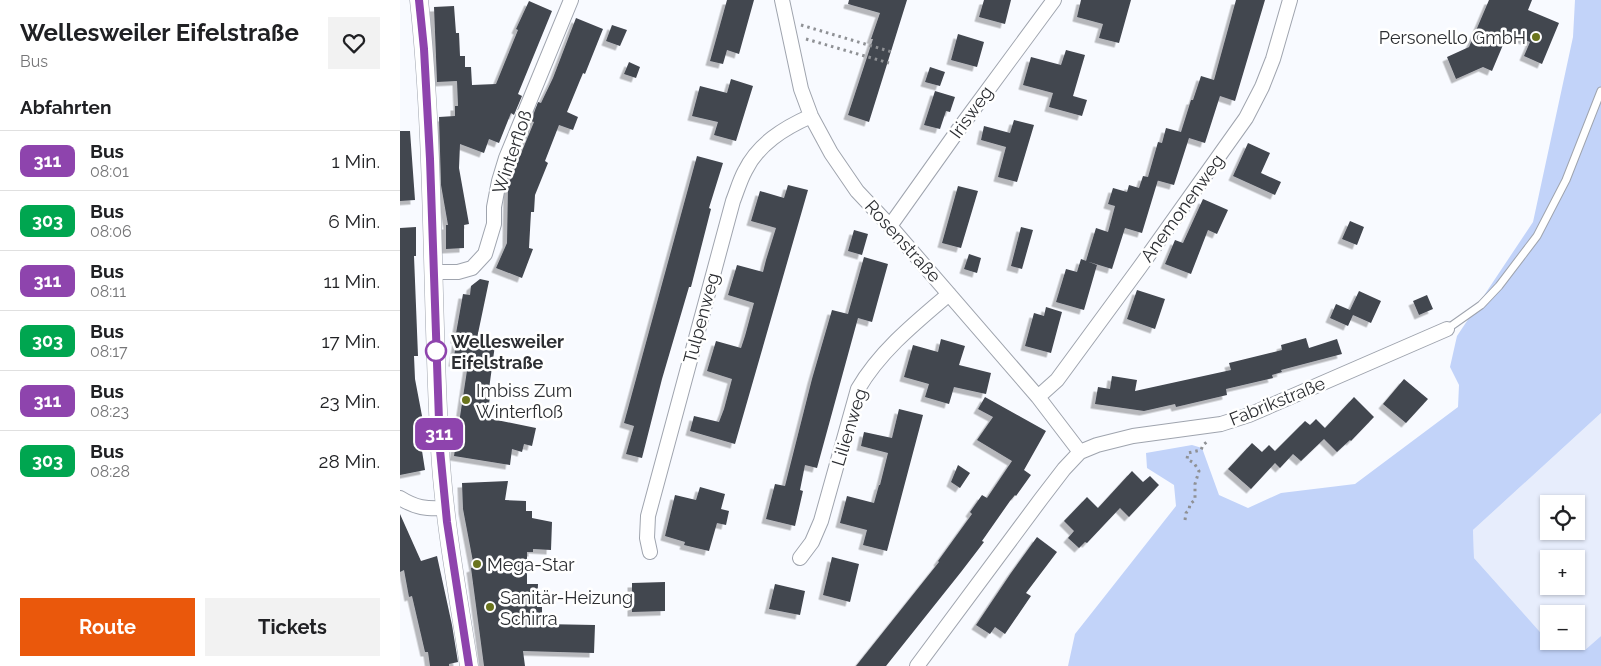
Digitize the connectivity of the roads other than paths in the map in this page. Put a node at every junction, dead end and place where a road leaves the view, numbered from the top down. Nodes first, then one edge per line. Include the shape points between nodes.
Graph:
1 (418, 0) edge
2 (571, 0) edge
3 (782, 0) edge
4 (1054, 0) edge
5 (1290, 0) edge
6 (1601, 91) edge
7 (811, 116) junction
8 (890, 226) junction
9 (434, 272) junction
10 (949, 294) junction
11 (1447, 329) joint
12 (1038, 397) junction
13 (1080, 452) junction
14 (400, 498) edge
15 (445, 508) junction
16 (650, 552) dead end
17 (800, 558) dead end
18 (469, 666) edge
19 (917, 666) edge

1 - 9 street via 424,49
2 - 9 street, Winterfloß via 506,158 485,254 472,268 458,272
3 - 7 street, Rosenstraße via 801,89
4 - 8 street, Irisweg
5 - 12 street, Anemonenweg via 1273,59 1246,118 1062,372
6 - 11 lane, Fabrikstraße via 1566,180 1537,236 1481,305
7 - 8 street, Rosenstraße via 857,191
7 - 16 street, Tulpenweg via 772,137 745,170 648,516
8 - 10 street, Rosenstraße
9 - 15 street
10 - 12 street, Rosenstraße
10 - 17 street, Lilienweg via 868,371 858,389 821,522
11 - 13 street, Fabrikstraße via 1249,415 1221,424 1133,436
12 - 13 street, Rosenstraße
13 - 19 street, Fabrikstraße via 1041,499
14 - 15 street via 424,509
15 - 18 street

